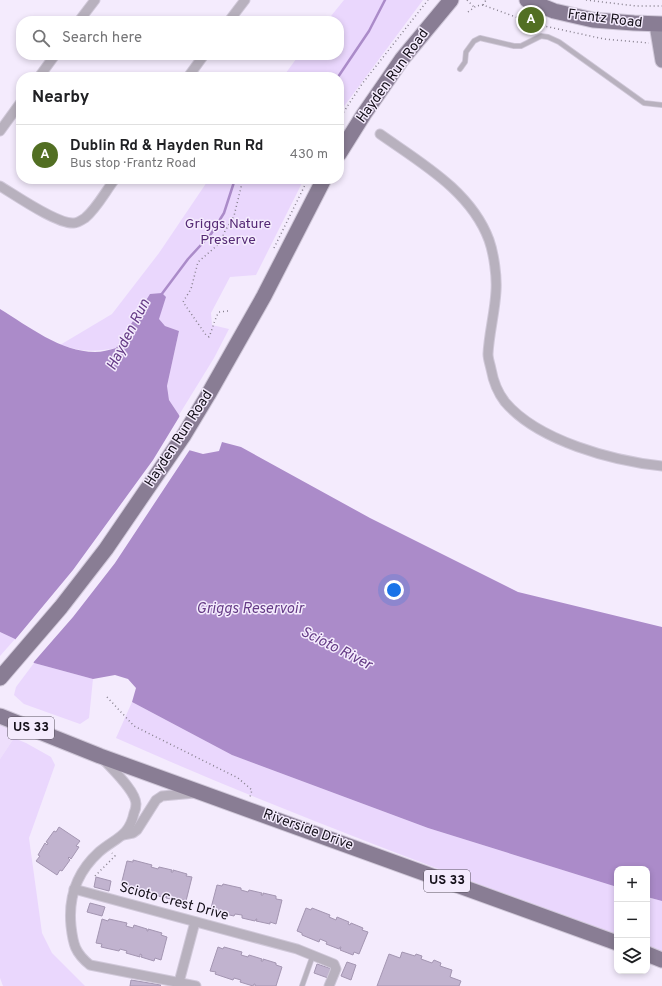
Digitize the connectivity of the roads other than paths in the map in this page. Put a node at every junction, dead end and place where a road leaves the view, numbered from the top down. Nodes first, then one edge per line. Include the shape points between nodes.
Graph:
1 (94, 0) edge
2 (245, 0) edge
3 (450, 0) edge
4 (527, 0) edge
5 (83, 16) edge
6 (234, 16) edge
7 (659, 24) edge
8 (51, 60) edge
9 (200, 60) edge
10 (662, 61) edge
11 (460, 69) dead end
12 (43, 72) edge
13 (192, 72) edge
14 (662, 105) edge
15 (16, 109) edge
16 (0, 131) edge
17 (380, 134) dead end
18 (344, 146) edge
19 (111, 184) edge
20 (321, 184) edge
21 (0, 186) edge
22 (662, 466) edge
23 (0, 678) edge
24 (0, 716) edge
25 (100, 756) junction
26 (199, 792) junction
27 (123, 835) junction
28 (74, 889) junction
29 (194, 922) junction
30 (614, 942) edge
31 (313, 955) junction
32 (650, 955) edge
33 (662, 960) edge
34 (178, 984) edge
35 (196, 986) edge
36 (302, 986) edge
37 (329, 986) edge

1 - 5 street
2 - 6 street
3 - 18 main road, Hayden Run Road via 399,64
4 - 7 main road, Frantz Road via 554,11 593,20
7 - 10 main road
8 - 12 street
9 - 13 street
11 - 14 lane via 465,62 466,52 474,41 480,38 520,46 541,36 548,37 559,42 644,103
15 - 16 street
17 - 22 street via 439,176 456,192 483,226 494,260 496,290 488,356 493,381 504,402 542,431 565,441 597,453
19 - 21 street via 91,212 84,219 74,223 62,222
20 - 23 main road, Hayden Run Road via 264,296 184,435 106,549 61,607
24 - 25 main road, Riverside Drive / US 33
25 - 26 main road, Riverside Drive / US 33
25 - 27 street via 134,794 136,804 133,817
26 - 27 street via 162,796 156,800 137,830
26 - 30 main road, Riverside Drive / US 33
27 - 28 street via 98,852 81,871
28 - 29 street, Scioto Crest Drive
28 - 34 street via 70,918 75,949 82,958 90,965
29 - 31 street, Scioto Crest Drive
29 - 34 street
31 - 36 lane
31 - 37 street, Scioto Crest Drive via 336,966
32 - 33 main road
34 - 35 street

